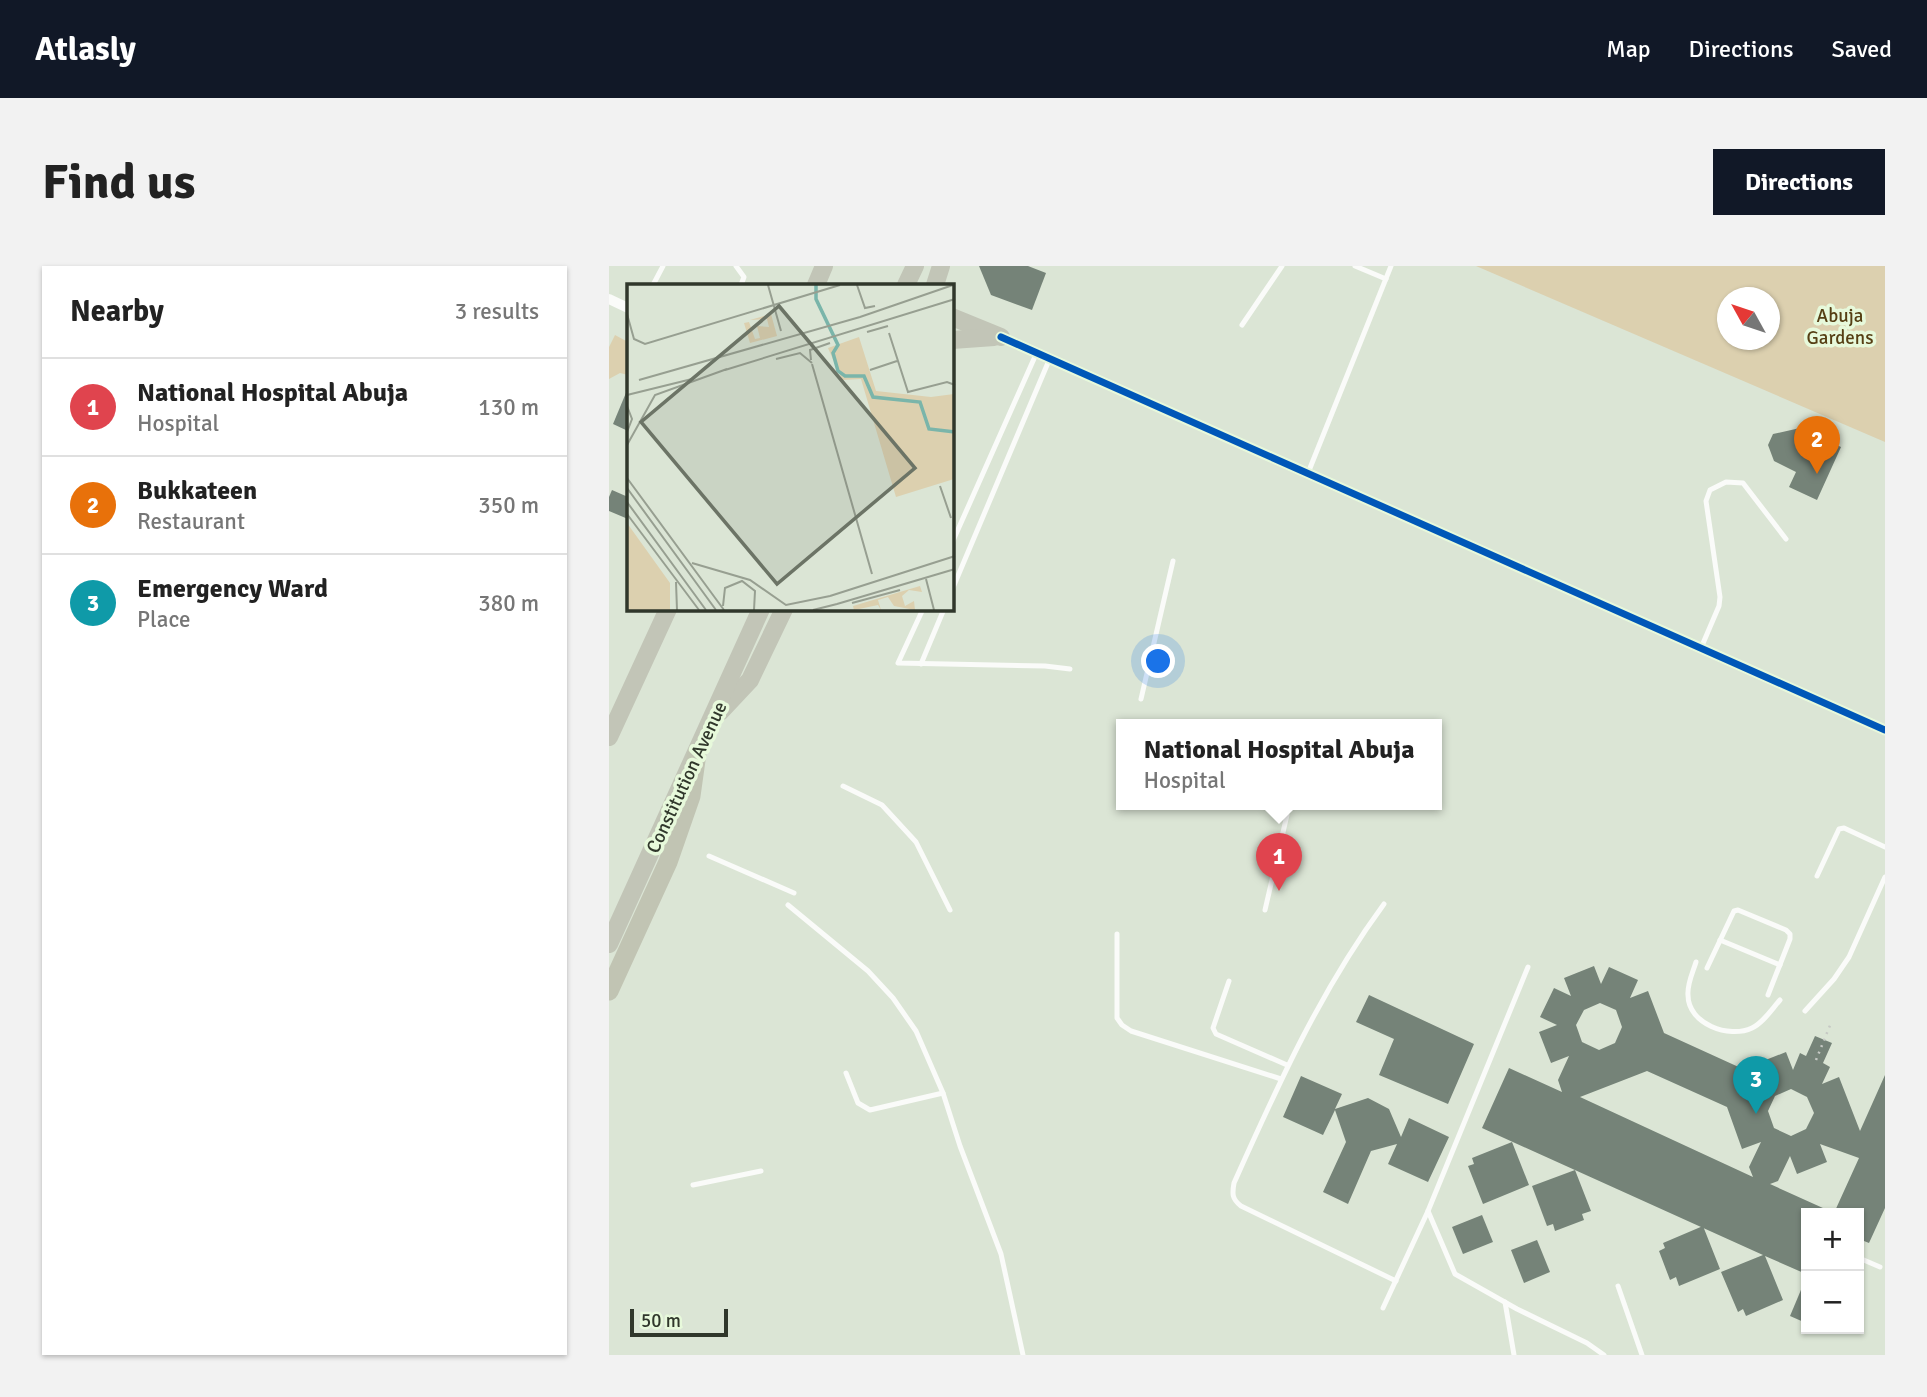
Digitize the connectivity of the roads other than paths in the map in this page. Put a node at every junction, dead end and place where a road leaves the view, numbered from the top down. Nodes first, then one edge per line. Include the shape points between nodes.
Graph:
1 (663, 266) edge
2 (736, 266) edge
3 (818, 266) edge
4 (824, 266) edge
5 (915, 266) edge
6 (941, 266) edge
7 (1282, 266) edge
8 (1355, 266) edge
9 (1391, 266) edge
10 (1387, 279) junction
11 (654, 284) edge
12 (741, 284) edge
13 (807, 284) edge
14 (815, 284) edge
15 (906, 284) edge
16 (935, 284) edge
17 (609, 299) edge
18 (627, 308) edge
19 (954, 318) edge
20 (1241, 325) dead end
21 (1001, 337) junction
22 (954, 340) edge
23 (1037, 352) junction
24 (1050, 358) junction
25 (1308, 473) junction
26 (954, 539) edge
27 (1786, 539) dead end
28 (1173, 561) dead end
29 (954, 585) edge
30 (666, 611) edge
31 (760, 611) edge
32 (783, 611) edge
33 (922, 611) edge
34 (943, 611) edge
35 (1701, 648) junction
36 (921, 664) junction
37 (1070, 668) dead end
38 (1141, 699) dead end
39 (712, 719) junction
40 (1885, 730) edge
41 (609, 737) edge
42 (697, 753) junction
43 (843, 786) dead end
44 (1287, 815) dead end
45 (1885, 847) edge
46 (709, 856) dead end
47 (1817, 876) dead end
48 (1885, 877) edge
49 (794, 893) dead end
50 (1384, 904) dead end
51 (788, 905) dead end
52 (950, 910) dead end
53 (1265, 910) dead end
54 (1117, 934) dead end
55 (1720, 940) junction
56 (609, 944) edge
57 (1696, 962) dead end
58 (1780, 965) junction
59 (1528, 967) dead end
60 (1707, 968) dead end
61 (1229, 981) dead end
62 (609, 991) edge
63 (1768, 995) dead end
64 (1780, 1000) dead end
65 (1805, 1011) dead end
66 (1287, 1065) junction
67 (846, 1073) dead end
68 (1281, 1079) junction
69 (943, 1093) junction
70 (761, 1171) dead end
71 (692, 1185) dead end
72 (1428, 1211) junction
73 (1864, 1260) edge
74 (1880, 1267) dead end
75 (1396, 1281) junction
76 (1618, 1286) dead end
77 (1504, 1302) junction
78 (1383, 1308) dead end
79 (1023, 1355) edge
80 (1514, 1355) edge
81 (1604, 1355) edge
82 (1642, 1355) edge

1 - 11 lane
2 - 12 lane via 744,277
3 - 13 street
4 - 14 main road
5 - 15 main road
6 - 16 main road
7 - 20 lane
8 - 10 lane
9 - 10 lane
10 - 25 lane
17 - 18 street
19 - 21 main road
21 - 22 main road
21 - 23 street
23 - 24 street
23 - 26 lane
24 - 25 street
24 - 29 lane
25 - 35 street
27 - 35 lane via 1743,482 1726,482 1710,490 1706,500 1720,597
28 - 38 lane
30 - 41 main road
31 - 39 main road, Constitution Avenue
32 - 39 main road via 750,680
33 - 36 lane via 898,663
34 - 36 lane
35 - 40 street
36 - 37 lane
39 - 42 main road, Constitution Avenue
42 - 56 main road, Constitution Avenue
42 - 62 highway via 691,796 668,862
43 - 52 lane via 881,805 916,842
44 - 53 lane
45 - 47 lane via 1839,829
46 - 49 lane
48 - 65 lane via 1849,957
50 - 66 lane via 1352,947
51 - 69 lane via 868,971 893,998 916,1031
54 - 68 lane via 1117,1017 1122,1025
55 - 58 lane
55 - 58 lane via 1731,914 1738,910 1786,930 1790,939
55 - 60 lane
57 - 64 lane via 1688,995 1695,1015 1707,1024 1722,1030 1753,1027
58 - 63 lane
59 - 72 lane
61 - 66 lane via 1213,1028 1216,1034
66 - 68 lane
67 - 69 lane via 858,1103 870,1110
68 - 75 lane via 1234,1183 1234,1200
69 - 79 lane via 1001,1254
70 - 71 lane
72 - 75 lane
72 - 77 lane via 1455,1274
73 - 74 lane
75 - 78 lane
76 - 82 lane
77 - 80 lane
77 - 81 lane

